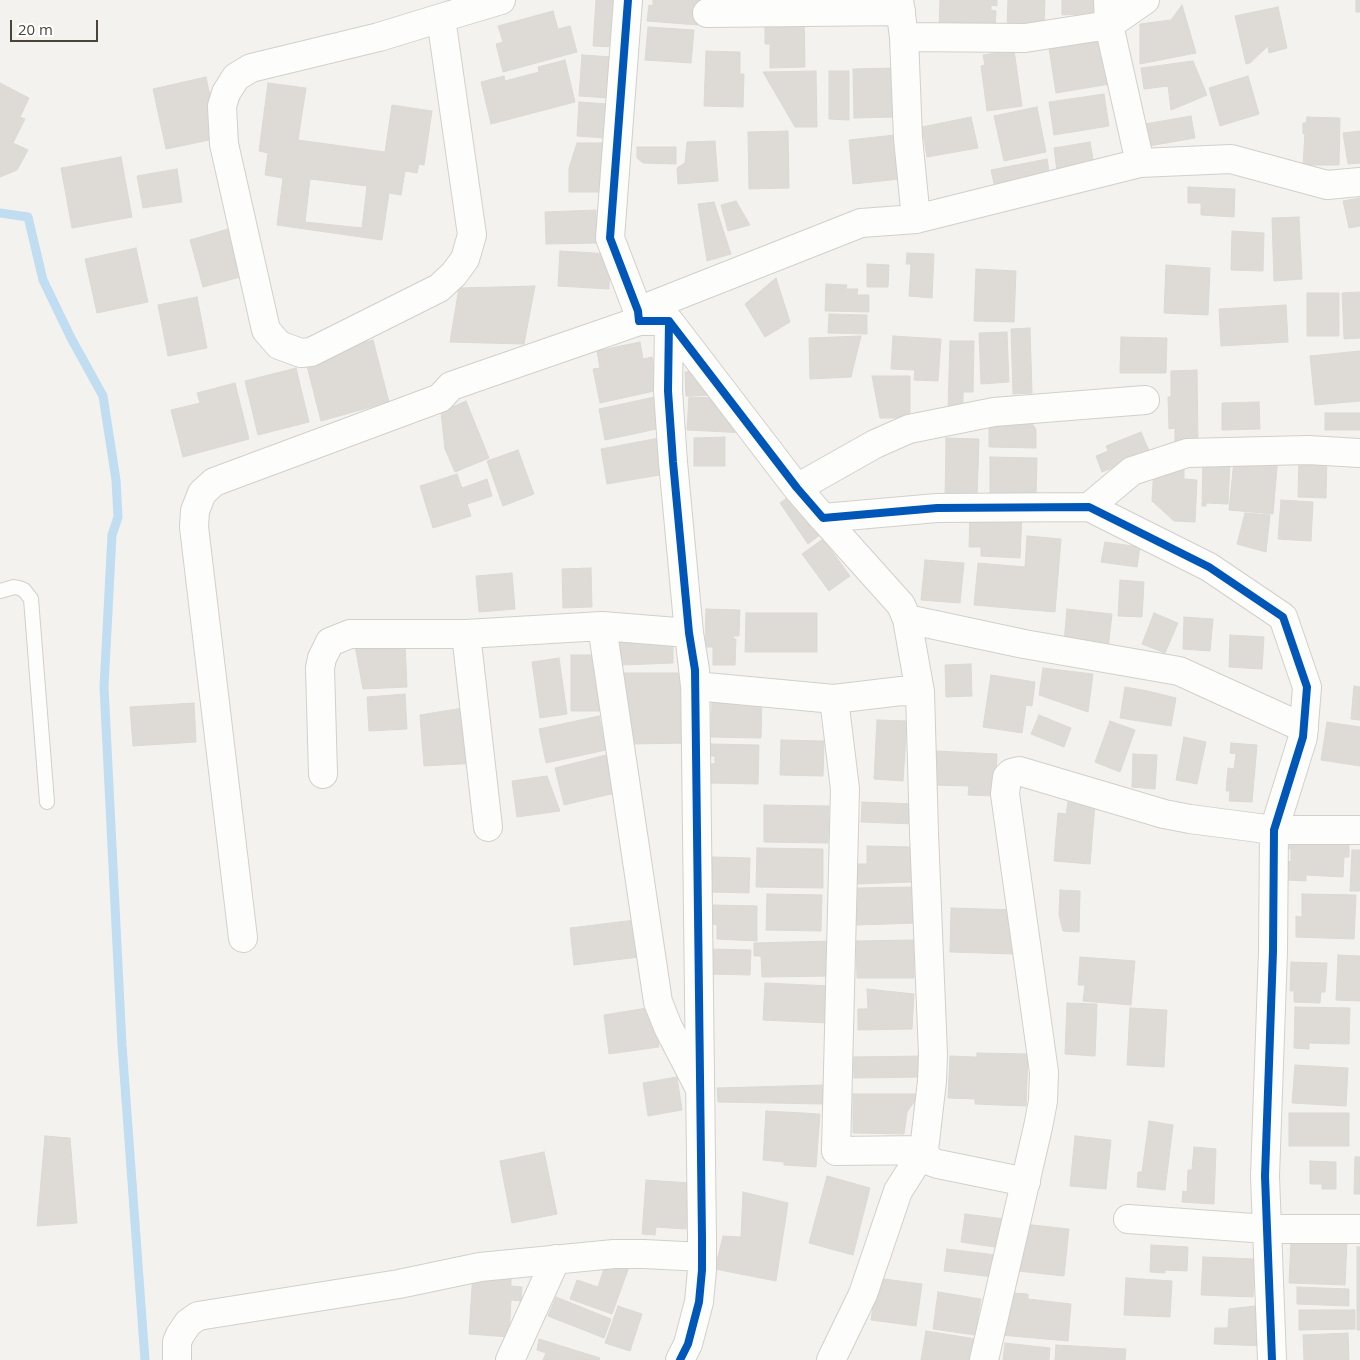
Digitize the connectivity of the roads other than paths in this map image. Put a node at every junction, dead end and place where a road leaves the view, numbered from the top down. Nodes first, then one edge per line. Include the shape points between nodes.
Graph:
1 (501, 0) edge
2 (628, 0) edge
3 (1146, 0) edge
4 (707, 13) dead end
5 (1108, 13) edge
6 (902, 16) edge
7 (441, 18) junction
8 (1140, 163) junction
9 (1360, 182) edge
10 (916, 219) junction
11 (638, 316) junction
12 (669, 321) junction
13 (1145, 400) dead end
14 (1360, 453) edge
15 (797, 488) junction
16 (1089, 507) junction
17 (823, 518) junction
18 (0, 591) edge
19 (906, 619) junction
20 (602, 626) junction
21 (689, 633) junction
22 (466, 634) junction
23 (695, 686) junction
24 (920, 692) junction
25 (834, 699) junction
26 (1304, 728) junction
27 (323, 774) dead end
28 (46, 802) dead end
29 (488, 827) dead end
30 (1274, 830) junction
31 (1360, 830) edge
32 (243, 938) dead end
33 (700, 1088) junction
34 (924, 1150) junction
35 (1026, 1182) junction
36 (1128, 1220) dead end
37 (1267, 1229) junction
38 (1360, 1229) edge
39 (702, 1257) junction
40 (556, 1259) junction
41 (177, 1360) edge
42 (510, 1360) edge
43 (680, 1360) edge
44 (831, 1360) edge
45 (984, 1360) edge
46 (1272, 1360) edge

1 - 7 street
2 - 11 street via 610,238
3 - 5 street
4 - 6 street
5 - 6 street via 1025,38
5 - 8 street
6 - 10 street
7 - 7 street via 472,235 465,259 439,288 311,352 301,353 278,346 266,330 224,144 222,106 226,93 236,77 251,68
8 - 9 street via 1231,159 1327,185
8 - 10 street
10 - 11 street via 862,222
11 - 12 street
11 - 32 street via 451,386 440,398 214,482 202,494 195,511 194,527
12 - 15 street
12 - 21 street via 668,391
13 - 15 street via 994,412 909,429 875,444
14 - 16 street via 1308,450 1187,453 1132,471
15 - 17 street
16 - 17 street via 937,508
16 - 26 street via 1209,567 1283,617 1307,687
17 - 19 street via 901,605
18 - 28 lane via 19,588 31,599
19 - 24 street
19 - 26 street via 1024,644 1179,670
20 - 21 street
20 - 22 street
20 - 33 street via 658,1002
21 - 23 street
22 - 27 street via 350,634 330,642 320,668
22 - 29 street
23 - 25 street
23 - 33 street
24 - 25 street via 901,691
24 - 34 street via 933,1055
25 - 34 street via 845,789 836,1151
26 - 30 street
30 - 31 street
30 - 35 street via 1164,814 1019,771 1007,777 1004,794 1044,1072 1043,1101
30 - 37 street via 1265,1176
33 - 39 street
34 - 35 street via 932,1162 938,1164
34 - 44 street via 898,1191 863,1294
35 - 45 street
36 - 37 street
37 - 38 street
37 - 46 street
39 - 40 street via 614,1254
39 - 43 street via 699,1302 688,1344
40 - 41 street via 480,1267 400,1284 198,1316 180,1335
40 - 42 street

